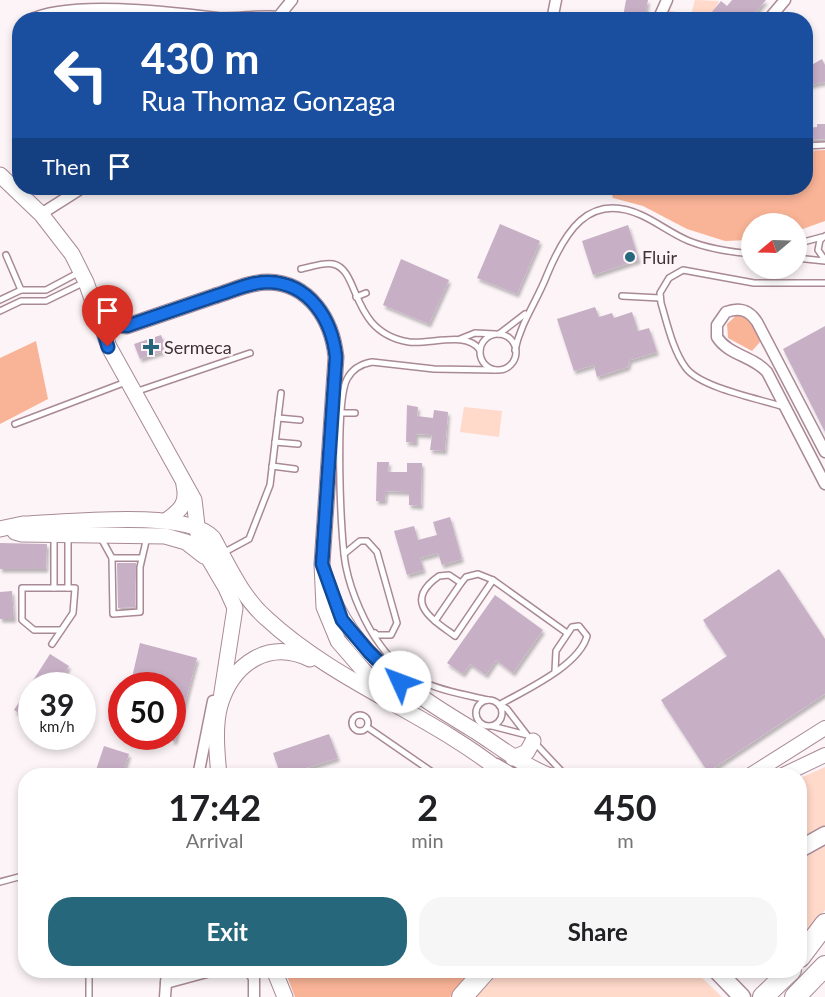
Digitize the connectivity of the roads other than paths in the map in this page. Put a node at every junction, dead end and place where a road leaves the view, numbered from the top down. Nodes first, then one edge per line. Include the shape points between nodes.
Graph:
1 (292, 0) edge
2 (785, 0) edge
3 (42, 12) edge
4 (175, 12) edge
5 (282, 12) edge
6 (775, 12) edge
7 (0, 175) edge
8 (12, 186) edge
9 (21, 195) edge
10 (71, 195) edge
11 (41, 214) junction
12 (824, 236) edge
13 (807, 241) edge
14 (741, 253) edge
15 (6, 255) dead end
16 (807, 259) edge
17 (825, 260) edge
18 (301, 269) dead end
19 (83, 277) junction
20 (825, 283) edge
21 (21, 290) junction
22 (366, 293) dead end
23 (622, 296) dead end
24 (356, 297) junction
25 (660, 298) junction
26 (0, 300) edge
27 (0, 311) edge
28 (528, 311) junction
29 (99, 316) junction
30 (127, 326) junction
31 (498, 334) junction
32 (459, 340) junction
33 (480, 350) junction
34 (515, 350) junction
35 (250, 353) dead end
36 (116, 357) junction
37 (495, 370) junction
38 (131, 387) junction
39 (281, 393) dead end
40 (785, 407) junction
41 (342, 413) junction
42 (356, 413) dead end
43 (278, 418) junction
44 (300, 420) dead end
45 (15, 424) dead end
46 (275, 442) junction
47 (298, 444) dead end
48 (825, 452) edge
49 (272, 466) junction
50 (295, 468) dead end
51 (182, 476) junction
52 (825, 484) edge
53 (167, 520) junction
54 (198, 527) junction
55 (4, 529) edge
56 (61, 534) junction
57 (99, 534) junction
58 (148, 535) junction
59 (344, 554) junction
60 (214, 556) junction
61 (112, 558) junction
62 (141, 558) junction
63 (322, 564) junction
64 (493, 580) junction
65 (461, 583) junction
66 (54, 588) junction
67 (68, 588) junction
68 (435, 621) junction
69 (370, 625) junction
70 (61, 630) junction
71 (567, 633) junction
72 (52, 644) dead end
73 (226, 667) junction
74 (555, 671) junction
75 (347, 678) junction
76 (488, 700) junction
77 (220, 705) junction
78 (500, 705) junction
79 (406, 710) junction
80 (490, 726) junction
81 (367, 727) dead end
82 (825, 728) edge
83 (438, 730) junction
84 (474, 731) junction
85 (530, 738) junction
86 (825, 755) edge
87 (513, 758) junction
88 (200, 768) edge
89 (219, 768) edge
90 (426, 768) edge
91 (496, 768) edge
92 (534, 768) edge
93 (558, 768) edge
94 (762, 768) edge
95 (798, 768) edge
96 (825, 835) edge
97 (807, 845) edge
98 (18, 877) edge
99 (0, 882) edge
100 (825, 924) edge
101 (825, 938) edge
102 (807, 948) edge
103 (807, 955) edge
104 (825, 966) edge
105 (825, 976) edge
106 (88, 978) edge
107 (166, 978) edge
108 (184, 978) edge
109 (254, 978) edge
110 (277, 978) edge
111 (479, 978) edge
112 (724, 978) edge
113 (783, 978) edge
114 (166, 983) junction
115 (89, 997) edge
116 (165, 997) edge
117 (254, 997) edge
118 (285, 997) edge
119 (462, 997) edge
120 (742, 997) edge
121 (763, 997) edge
122 (796, 997) edge

1 - 5 street
2 - 6 street
3 - 4 street via 51,6 88,0
7 - 8 main road
9 - 11 main road
10 - 11 street
11 - 19 main road via 72,254
12 - 13 lane
12 - 17 lane via 818,250
14 - 28 lane via 688,241 628,211 603,210 580,219 564,236 541,291
15 - 21 lane
16 - 17 lane
18 - 24 lane via 328,263 342,268 348,273
19 - 21 lane via 46,290
19 - 27 lane via 46,301 18,302
19 - 29 main road
20 - 25 lane via 754,283 683,270 669,278
21 - 26 lane
22 - 24 lane
23 - 25 lane
24 - 32 lane via 372,323 390,336 417,343
25 - 40 lane via 680,358 692,374 714,385
28 - 31 lane
28 - 34 lane
29 - 30 main road via 109,324
29 - 36 main road via 108,347
30 - 36 main road via 116,339
30 - 63 main road via 269,282 292,287 312,300 334,335 336,357
31 - 32 lane via 475,333
31 - 33 lane via 487,337
31 - 34 lane via 511,340
32 - 33 lane via 472,342
33 - 37 lane via 484,363
34 - 37 lane via 507,367
35 - 38 lane
36 - 38 main road
37 - 41 lane via 362,364 345,382
38 - 45 lane
38 - 51 main road
39 - 43 lane
40 - 48 street via 759,362 721,343 716,331 726,312 740,309 757,322
40 - 52 street
41 - 42 lane
41 - 59 lane via 340,531
43 - 44 lane
43 - 46 lane
46 - 47 lane
46 - 49 lane
49 - 50 lane
49 - 60 lane via 270,485 249,539
51 - 53 main road via 184,503
51 - 54 main road via 194,500
53 - 54 main road
53 - 55 main road via 23,524
54 - 60 main road via 199,542
55 - 56 main road via 22,534
56 - 57 main road
56 - 66 lane
56 - 67 lane
57 - 58 main road
57 - 61 lane
58 - 60 main road via 186,542
58 - 62 lane
59 - 69 lane via 350,580
59 - 69 lane via 360,541 367,541 377,552 397,623 395,630 384,636 377,635
60 - 73 main road via 235,608
60 - 75 main road via 265,618
61 - 62 lane
61 - 62 lane via 113,614 140,612
63 - 79 main road via 324,607 338,640 377,686
63 - 84 main road via 337,611 369,652 400,682
64 - 65 lane via 478,574
64 - 68 lane via 455,636
64 - 71 lane
65 - 68 lane
65 - 68 lane via 443,574 423,594 422,609
66 - 67 lane
66 - 70 lane via 22,588 22,620 34,630
67 - 70 lane via 75,588 75,606
69 - 76 lane via 381,646 396,662 427,685
70 - 72 lane
71 - 74 lane via 556,651
71 - 74 lane via 579,626 586,632 586,640 574,658
73 - 77 main road
73 - 88 street via 213,702
74 - 78 lane
75 - 77 main road via 297,653 279,651 263,655 241,669
75 - 79 main road
76 - 78 lane
76 - 80 lane via 480,703 477,716
77 - 89 main road
78 - 80 lane via 502,716
78 - 85 lane
79 - 83 main road
80 - 85 lane
81 - 90 lane
82 - 94 street
83 - 84 main road
83 - 91 main road
84 - 87 main road
85 - 87 main road via 526,752
85 - 93 lane
86 - 95 street
87 - 92 main road
96 - 97 main road
98 - 99 lane
100 - 102 highway
101 - 103 highway
104 - 122 highway
105 - 122 highway
106 - 115 lane
107 - 114 street
108 - 114 street
109 - 117 street
110 - 118 main road
111 - 119 highway
112 - 120 main road
113 - 121 highway
114 - 116 street

